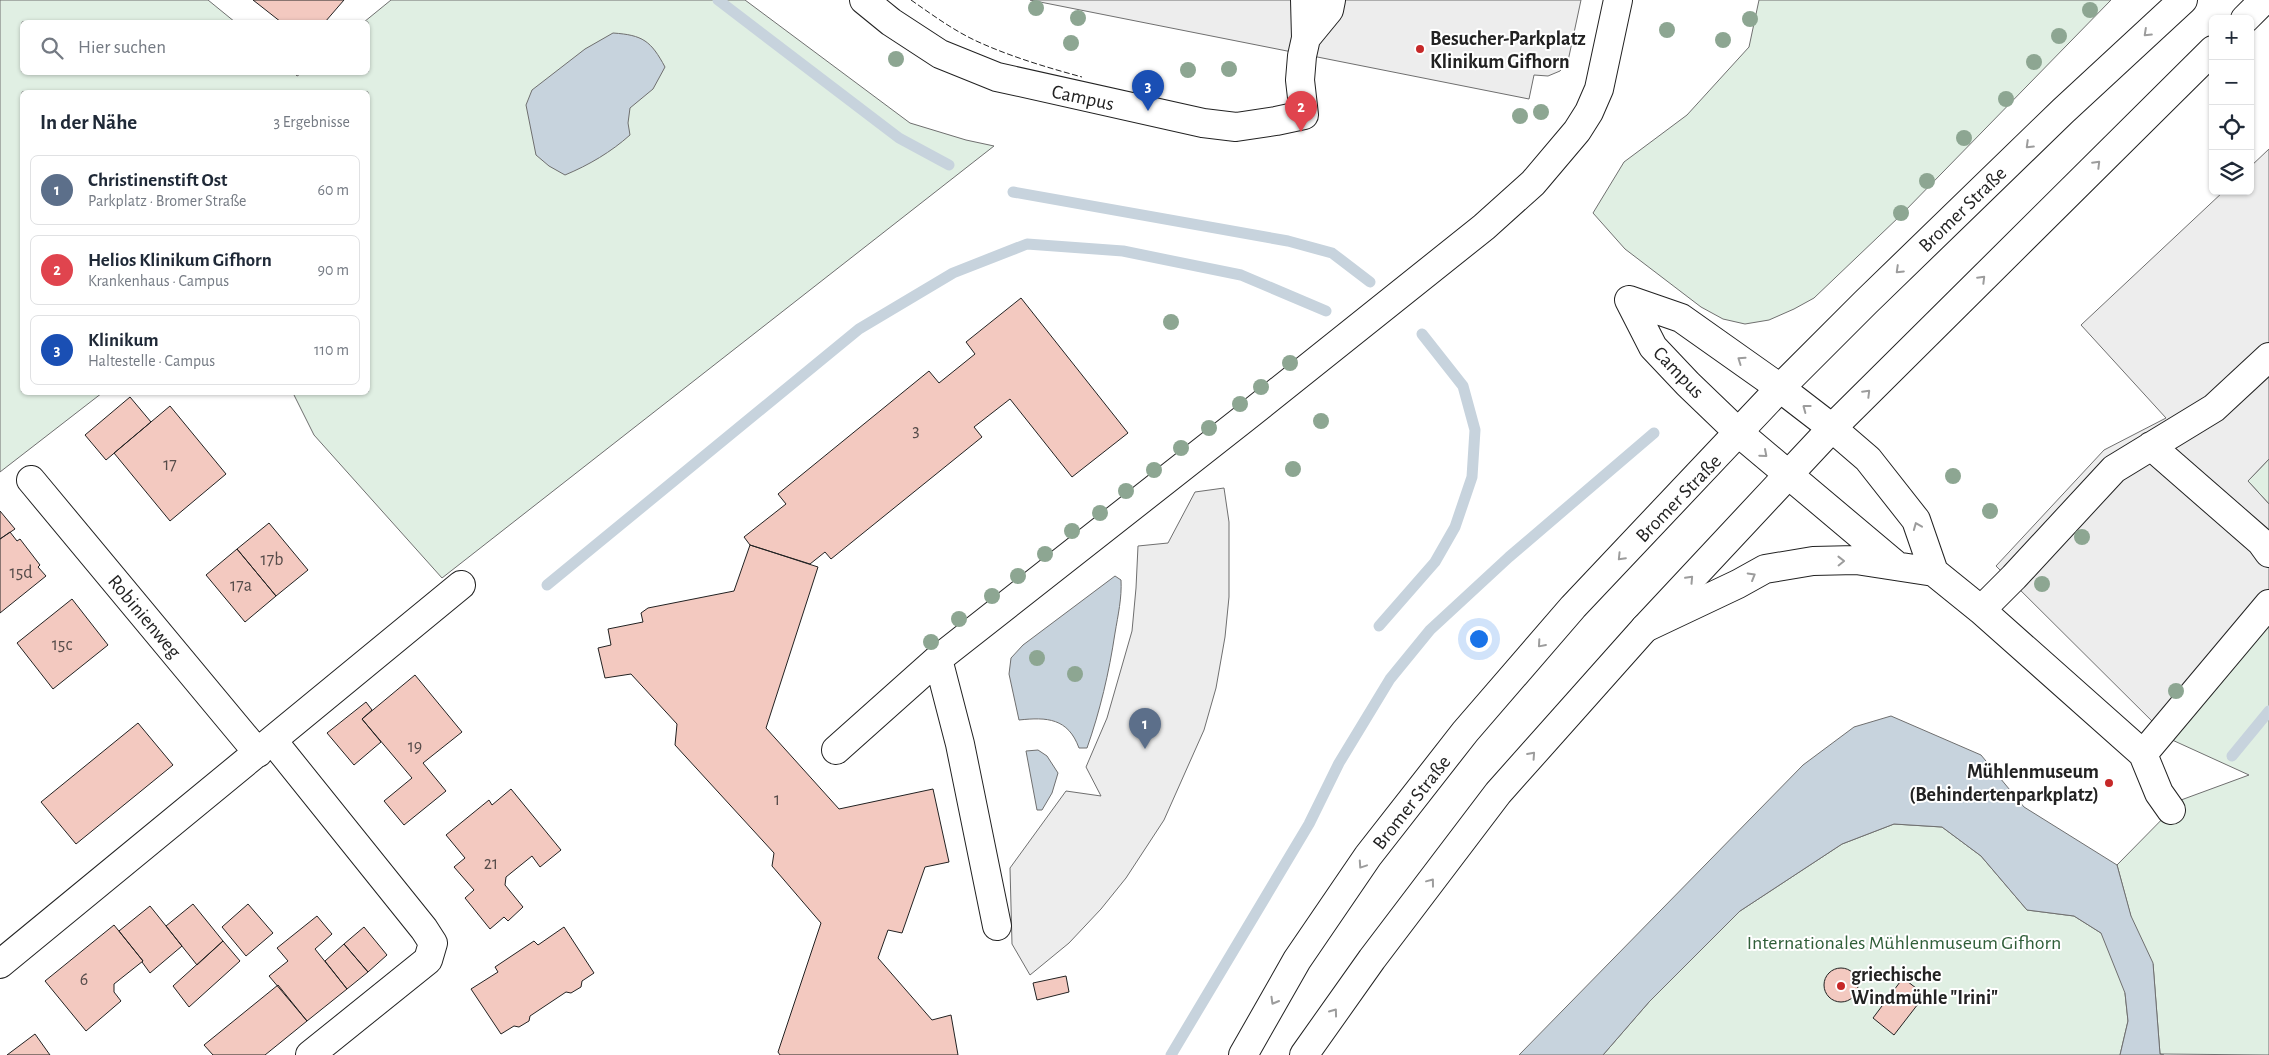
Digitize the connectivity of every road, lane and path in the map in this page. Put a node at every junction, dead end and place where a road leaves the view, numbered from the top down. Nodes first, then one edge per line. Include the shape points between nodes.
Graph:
1 (864, 0) edge
2 (1305, 0) edge
3 (1331, 0) edge
4 (1618, 0) edge
5 (2183, 0) edge
6 (2264, 0) edge
7 (2249, 15) edge
8 (1306, 38) junction
9 (2209, 54) edge
10 (2269, 358) edge
11 (1780, 388) junction
12 (1832, 428) junction
13 (1739, 433) junction
14 (2151, 446) junction
15 (1788, 475) junction
16 (32, 480) dead end
17 (2269, 553) edge
18 (1897, 566) junction
19 (1934, 572) junction
20 (461, 585) dead end
21 (2269, 604) edge
22 (1981, 610) junction
23 (1645, 628) junction
24 (938, 659) junction
25 (265, 747) junction
26 (836, 750) dead end
27 (2143, 754) junction
28 (2171, 810) dead end
29 (997, 926) dead end
30 (0, 964) edge
31 (310, 1055) edge
32 (1243, 1055) edge
33 (1304, 1055) edge

1 - 8 main road, Campus via 940,54 997,77 1224,126 1236,127 1304,114 1300,80
2 - 8 main road, Campus
3 - 8 main road via 1329,10
4 - 24 main road via 1599,89 1589,112 1533,183 1484,227
5 -> 11 main road, Bromer Straße via 2056,118
6 - 7 main road
12 -> 9 main road
10 - 14 main road via 2214,408
12 -> 11 main road
11 - 13 main road, Bromer Straße
11 -> 13 main road, Campus via 1682,318 1629,300 1653,347
12 - 15 main road
19 -> 12 main road via 1916,520 1868,459
13 -> 15 main road
13 -> 32 main road, Bromer Straße via 1573,607 1465,732 1363,864 1297,960
14 - 17 main road via 2261,542
14 - 22 main road via 2114,469
15 - 18 main road
23 -> 15 main road
16 - 25 main road, Robinienweg
18 - 19 main road
23 -> 18 main road via 1765,569 1813,561 1856,560
19 - 22 main road
20 - 25 main road
21 - 27 main road
22 - 27 main road
33 -> 23 main road via 1498,793
24 - 26 main road
24 - 29 main road via 960,744
25 - 30 main road
25 - 31 main road, Robinienweg via 433,943 428,960
27 - 28 main road via 2159,793

